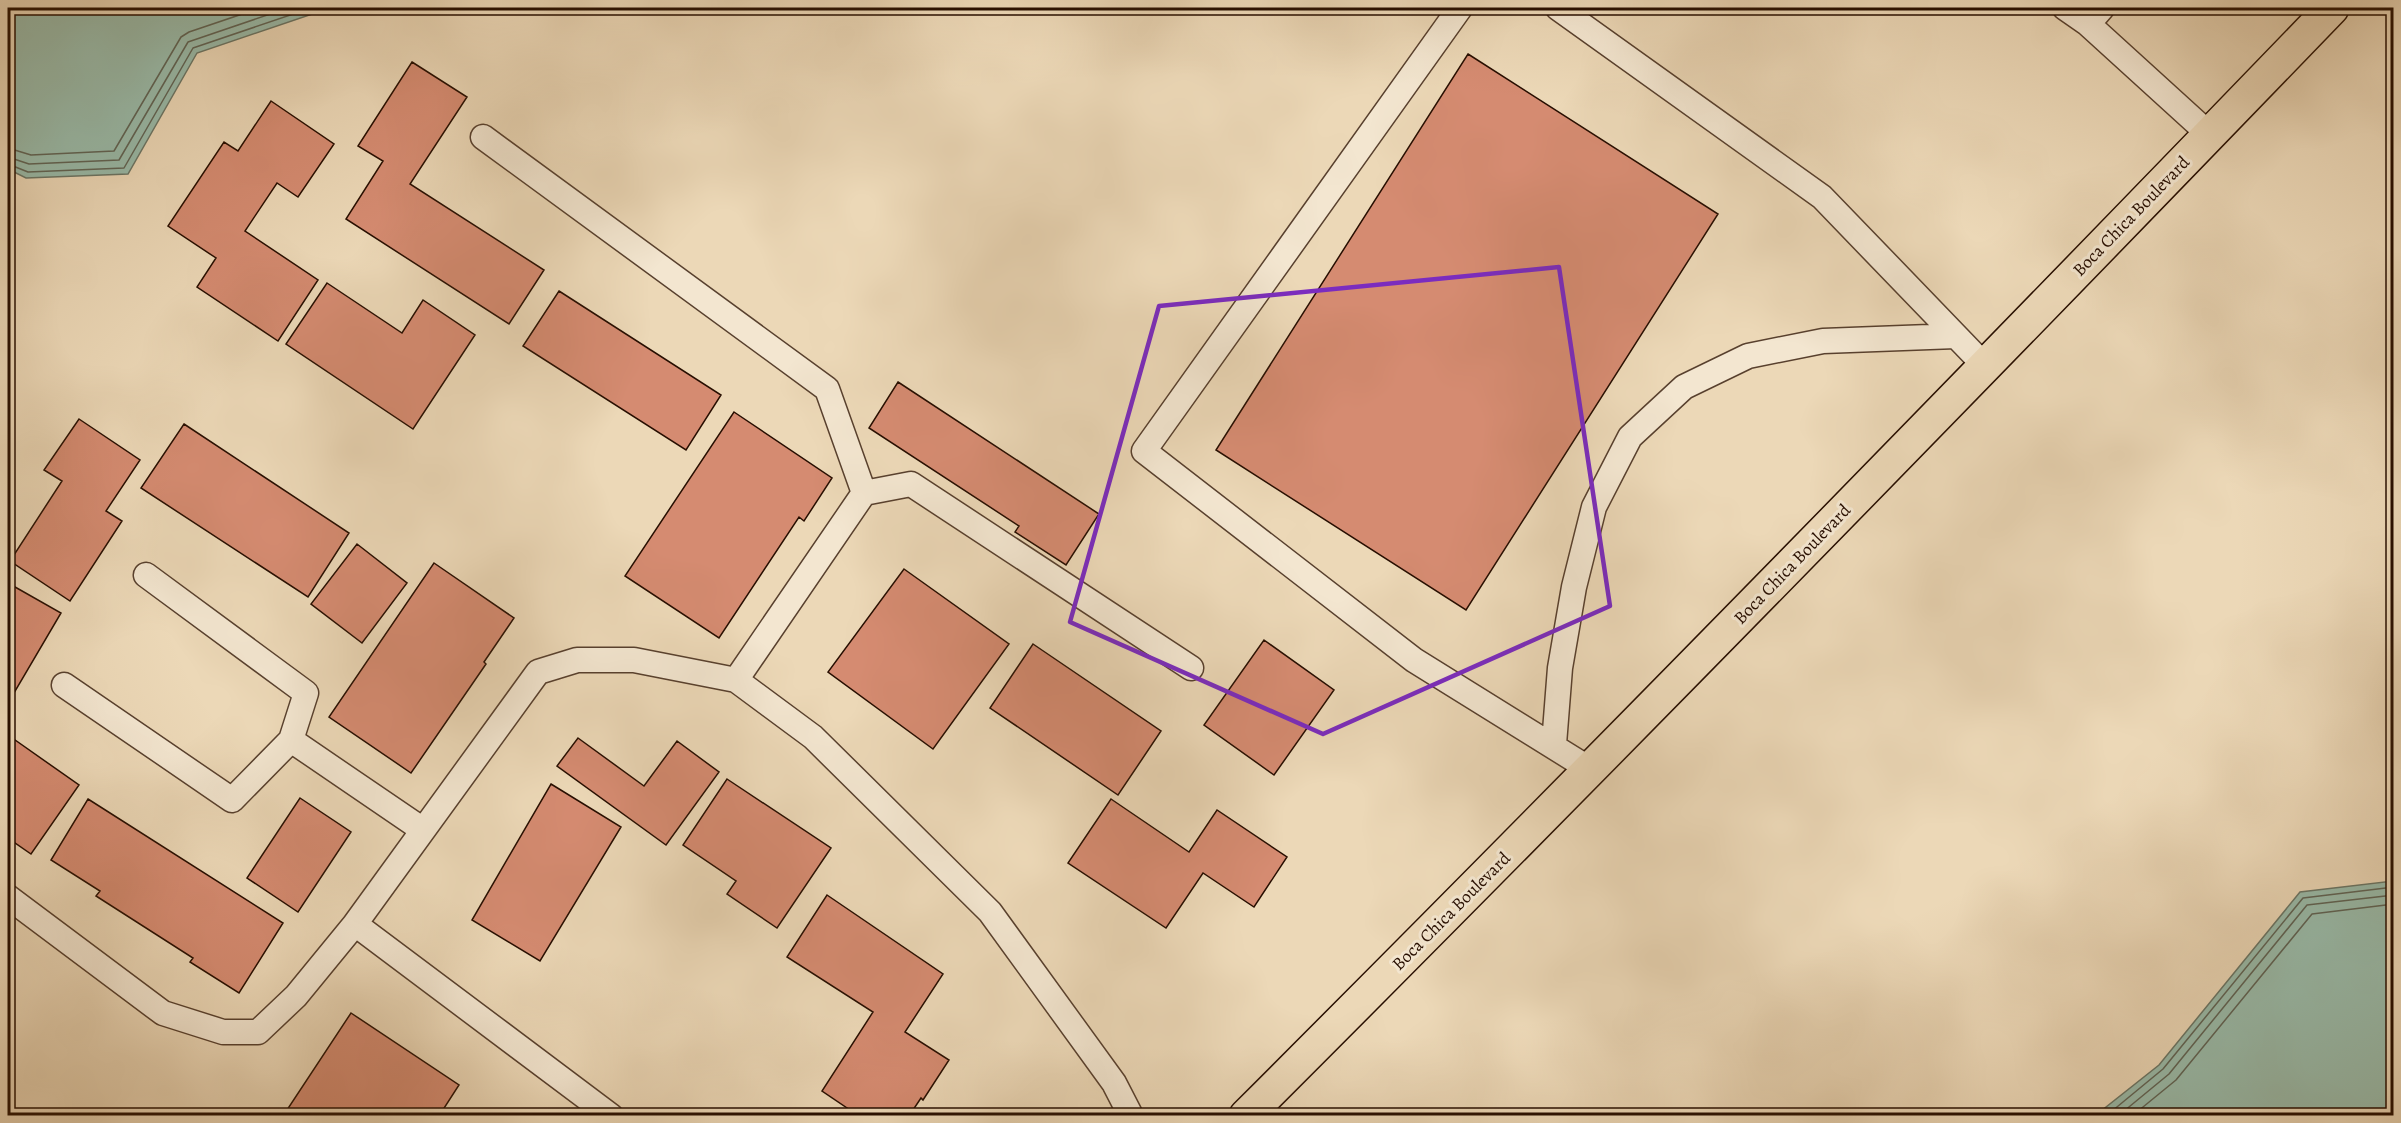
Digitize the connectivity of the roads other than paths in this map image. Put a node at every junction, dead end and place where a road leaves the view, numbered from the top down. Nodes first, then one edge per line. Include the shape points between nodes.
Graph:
1 (1460, 8) edge
2 (1558, 8) edge
3 (2065, 8) edge
4 (2332, 8) edge
5 (2095, 16) edge
6 (2210, 135) junction
7 (483, 137) dead end
8 (1956, 336) junction
9 (1986, 367) junction
10 (864, 493) junction
11 (146, 575) dead end
12 (1191, 668) dead end
13 (736, 680) junction
14 (64, 685) dead end
15 (291, 740) junction
16 (1554, 744) junction
17 (1592, 770) junction
18 (423, 830) junction
19 (8, 897) edge
20 (355, 924) junction
21 (611, 1116) edge
22 (1131, 1116) edge
23 (1246, 1116) edge

1 - 16 lane via 1144,451 1414,660
2 - 8 lane via 1822,197
3 - 5 lane
4 - 6 main road, Boca Chica Boulevard
5 - 6 lane
6 - 9 main road, Boca Chica Boulevard
7 - 10 lane via 827,389
8 - 9 lane
8 - 16 lane via 1823,341 1748,357 1684,387 1629,437 1594,507 1574,587 1560,668
9 - 17 main road, Boca Chica Boulevard
10 - 12 lane via 911,484
10 - 13 lane
11 - 15 lane via 306,693
13 - 18 lane via 634,660 577,660 538,672
13 - 22 lane via 813,737 990,912 1114,1083
14 - 15 lane via 232,800
15 - 18 lane
16 - 17 lane
17 - 23 main road, Boca Chica Boulevard
18 - 20 lane
19 - 20 lane via 163,1012 223,1032 258,1032 296,996
20 - 21 lane

